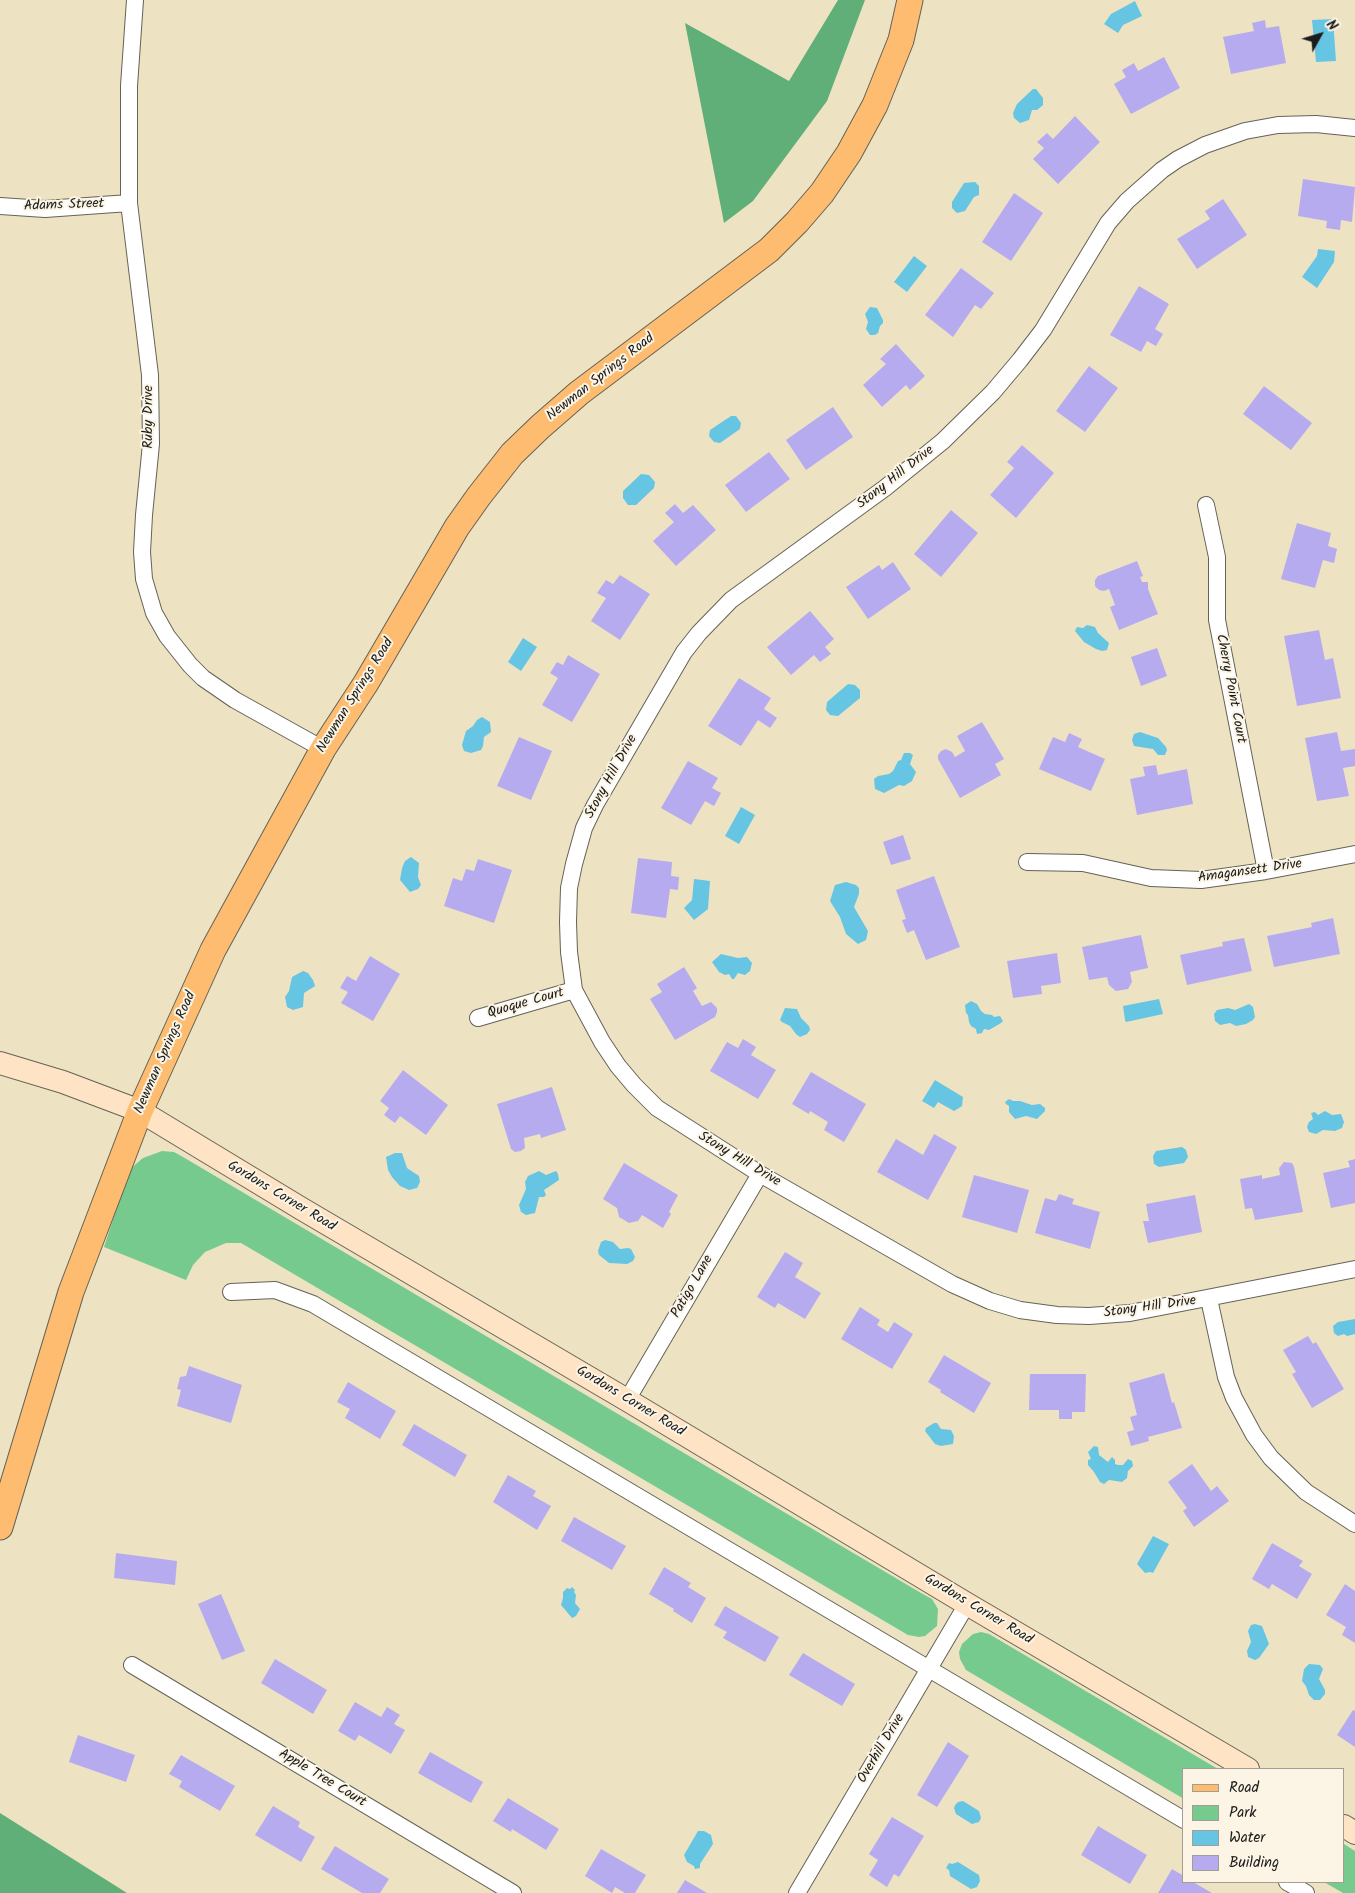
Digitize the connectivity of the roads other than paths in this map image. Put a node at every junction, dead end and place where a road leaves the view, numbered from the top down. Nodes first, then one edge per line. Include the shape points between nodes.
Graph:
1 (135, 0) edge
2 (910, 0) edge
3 (1355, 128) edge
4 (129, 203) junction
5 (0, 206) edge
6 (1206, 505) dead end
7 (323, 749) junction
8 (1355, 854) edge
9 (1027, 862) dead end
10 (1266, 872) junction
11 (574, 990) junction
12 (478, 1018) dead end
13 (0, 1064) edge
14 (140, 1111) junction
15 (760, 1174) junction
16 (1355, 1269) edge
17 (231, 1292) dead end
18 (1209, 1299) junction
19 (627, 1400) junction
20 (1355, 1524) edge
21 (0, 1528) edge
22 (967, 1604) junction
23 (132, 1665) dead end
24 (929, 1670) junction
25 (1246, 1768) edge
26 (1182, 1819) edge
27 (1289, 1883) edge
28 (512, 1893) edge
29 (797, 1893) edge
30 (1306, 1893) edge

1 - 4 street, Ruby Drive via 129,86
2 - 7 main road, Newman Springs Road via 901,40 874,105 849,153 822,193 769,250 579,393 512,454 457,527 366,683
3 - 11 street, Stony Hill Drive via 1278,125 1245,131 1205,145 1162,170 1108,223 1043,330 993,392 944,441 731,600 699,633 672,671 584,828 569,888 568,940
4 - 5 street, Adams Street via 45,209
4 - 7 street, Ruby Drive via 150,374 151,444 142,552 144,579 154,612 167,636 202,678
6 - 10 street, Cherry Point Court via 1217,557 1217,620
7 - 14 main road, Newman Springs Road via 213,950
8 - 10 street, Amagansett Drive
9 - 10 street, Amagansett Drive via 1083,862 1151,878 1201,880
11 - 12 street, Quoque Court
11 - 15 street, Stony Hill Drive via 602,1042 634,1085 668,1116
13 - 14 street, Gordons Corner Road via 63,1082
14 - 19 street, Gordons Corner Road
14 - 21 main road, Newman Springs Road via 71,1292
15 - 18 street, Stony Hill Drive via 952,1284 1020,1310 1057,1316 1130,1314
15 - 19 street, Patigo Lane
16 - 18 street, Stony Hill Drive
17 - 24 street via 275,1290 313,1304
18 - 20 street via 1226,1377 1254,1435 1271,1458 1306,1492
19 - 22 street, Gordons Corner Road
22 - 24 street, Overhill Drive
22 - 25 street, Gordons Corner Road
23 - 28 street, Apple Tree Court
24 - 26 street
24 - 29 street, Overhill Drive
27 - 30 street

